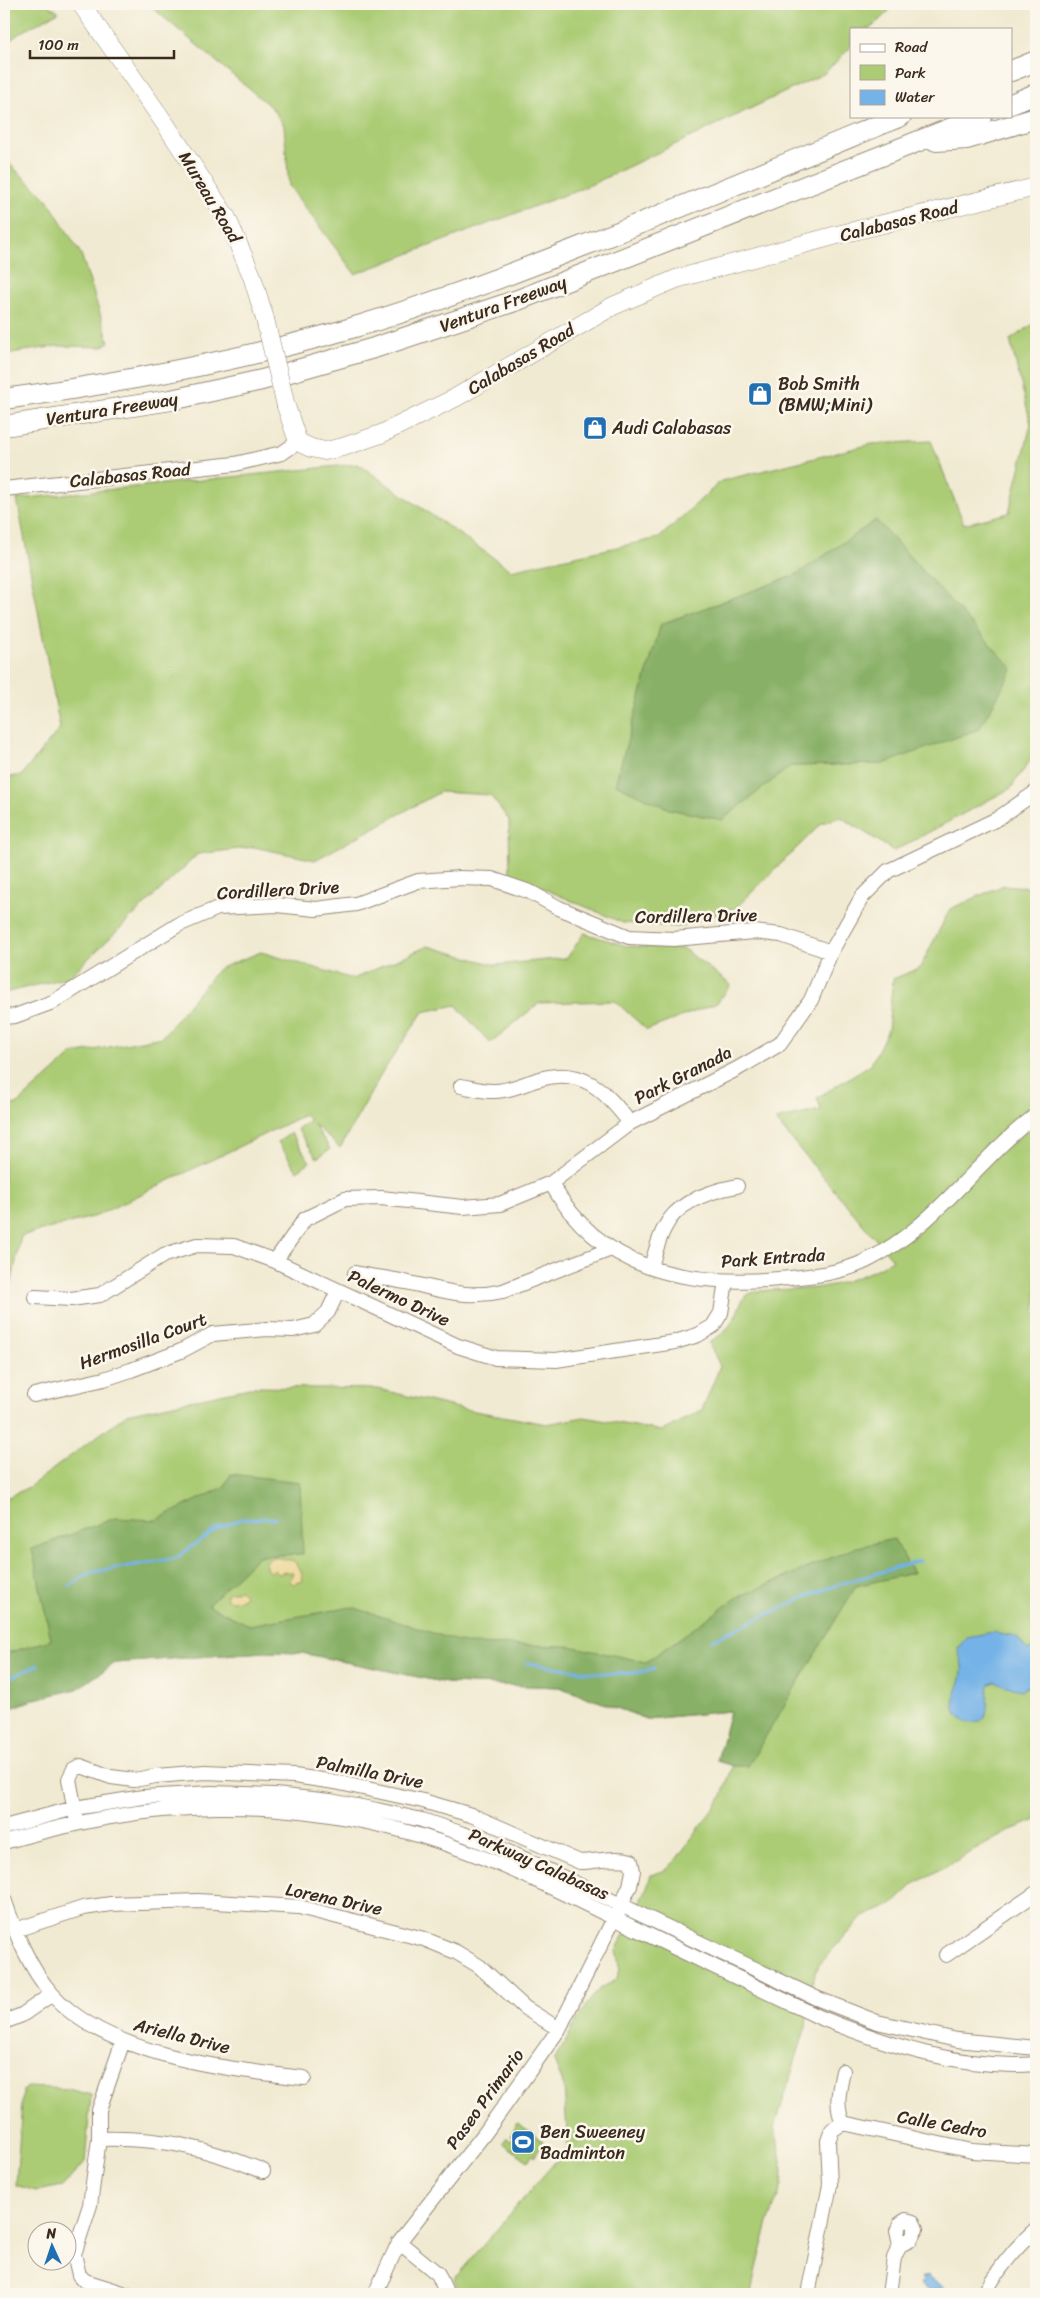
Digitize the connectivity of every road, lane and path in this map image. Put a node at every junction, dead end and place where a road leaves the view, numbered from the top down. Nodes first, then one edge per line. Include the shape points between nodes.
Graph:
1 (81, 4) edge
2 (1036, 60) edge
3 (1012, 71) edge
4 (1036, 94) edge
5 (1012, 104) edge
6 (897, 118) edge
7 (977, 118) edge
8 (1036, 118) edge
9 (919, 142) junction
10 (1036, 187) edge
11 (4, 399) edge
12 (4, 426) edge
13 (298, 442) junction
14 (4, 489) edge
15 (1036, 792) edge
16 (831, 952) junction
17 (4, 1017) edge
18 (461, 1086) dead end
19 (1036, 1115) edge
20 (630, 1123) junction
21 (551, 1183) junction
22 (737, 1186) dead end
23 (611, 1249) junction
24 (275, 1261) junction
25 (651, 1268) junction
26 (355, 1273) dead end
27 (726, 1281) junction
28 (338, 1291) junction
29 (35, 1297) dead end
30 (34, 1395) dead end
31 (76, 1815) junction
32 (4, 1827) edge
33 (4, 1842) edge
34 (1036, 1893) edge
35 (4, 1900) edge
36 (617, 1912) junction
37 (15, 1930) junction
38 (946, 1956) dead end
39 (52, 1994) junction
40 (4, 2022) edge
41 (559, 2029) junction
42 (123, 2041) junction
43 (1036, 2048) edge
44 (1036, 2064) edge
45 (843, 2071) dead end
46 (304, 2078) dead end
47 (843, 2123) junction
48 (99, 2139) junction
49 (1036, 2155) edge
50 (263, 2171) dead end
51 (1036, 2229) edge
52 (399, 2242) junction
53 (900, 2245) dead end
54 (126, 2294) edge
55 (375, 2294) edge
56 (447, 2294) edge
57 (808, 2294) edge
58 (889, 2294) edge
59 (984, 2294) edge

1 - 13 main road, Mureau Road, bridge via 227,218 252,276
2 - 3 highway
4 - 5 highway
6 - 11 highway, Ventura Freeway via 518,271 348,329 110,384
7 - 9 highway, Ventura Freeway
8 - 9 highway via 967,139
9 - 12 highway, Ventura Freeway via 518,300 374,348 262,380 171,400
10 - 13 main road, Calabasas Road via 837,235 676,279 613,306 455,398 389,431 325,451
13 - 14 street, Calabasas Road via 282,453 236,464
15 - 16 street, Park Granada via 996,819 888,871 862,897
16 - 17 street, Cordillera Drive via 782,935 754,932 674,939 629,937 559,908 530,892 492,879 418,881 356,904 316,909 276,905 218,908 178,924 53,1002
16 - 20 street, Park Granada via 811,1000 780,1044
18 - 20 street via 494,1091 542,1078 574,1077 599,1087
19 - 27 street, Park Entrada via 984,1160 909,1234 868,1260 833,1273
20 - 21 street, Park Granada
21 - 23 street, Park Entrada via 576,1221
21 - 24 street, Park Granada via 500,1204 463,1208 381,1198 345,1199 305,1219
22 - 25 street via 716,1190 678,1209 665,1227
23 - 25 street, Park Entrada
23 - 26 street via 489,1294 461,1295
24 - 28 street, Palermo Drive
24 - 29 street, Palermo Drive via 234,1246 196,1245 164,1255 100,1295 71,1299
25 - 27 street, Park Entrada via 677,1276
27 - 28 street, Palermo Drive via 721,1313 713,1326 698,1336 556,1360 496,1358 458,1346
28 - 30 street, Hermosilla Court via 328,1312 314,1325 293,1330 213,1334 181,1351 131,1370
31 - 32 street, Parkway Calabasas
31 - 33 street, Parkway Calabasas
31 - 36 street, Parkway Calabasas via 218,1807 293,1811 363,1821 446,1844
31 - 36 street, Palmilla Drive via 70,1779 74,1769 81,1766 111,1777 134,1780 206,1772 294,1776 335,1782 423,1801 471,1816 580,1862 623,1858 631,1861 630,1886
34 - 38 street
35 - 37 street, Ariella Drive
36 - 41 street, Paseo Primario
36 - 43 street, Parkway Calabasas via 877,2022 957,2040
36 - 44 street, Parkway Calabasas via 819,2017 853,2031 959,2060
37 - 39 street, Ariella Drive
37 - 41 street, Lorena Drive via 82,1908 111,1904 198,1901 298,1907 424,1939 456,1952 479,1966 525,2008
39 - 40 street via 22,2015
39 - 42 street, Ariella Drive via 80,2018
41 - 52 street, Paseo Primario via 485,2133
42 - 46 street, Ariella Drive via 181,2059
42 - 48 street via 99,2110
45 - 47 street via 837,2098 837,2111
47 - 49 street, Calle Cedro via 972,2150
47 - 57 street via 832,2130 828,2141 830,2185
48 - 50 street via 170,2142 225,2156
48 - 54 street via 90,2205 74,2254 76,2267 86,2281
51 - 59 street via 1019,2244
52 - 55 street, Paseo Primario
52 - 56 street via 438,2274
53 - 58 street via 894,2258

